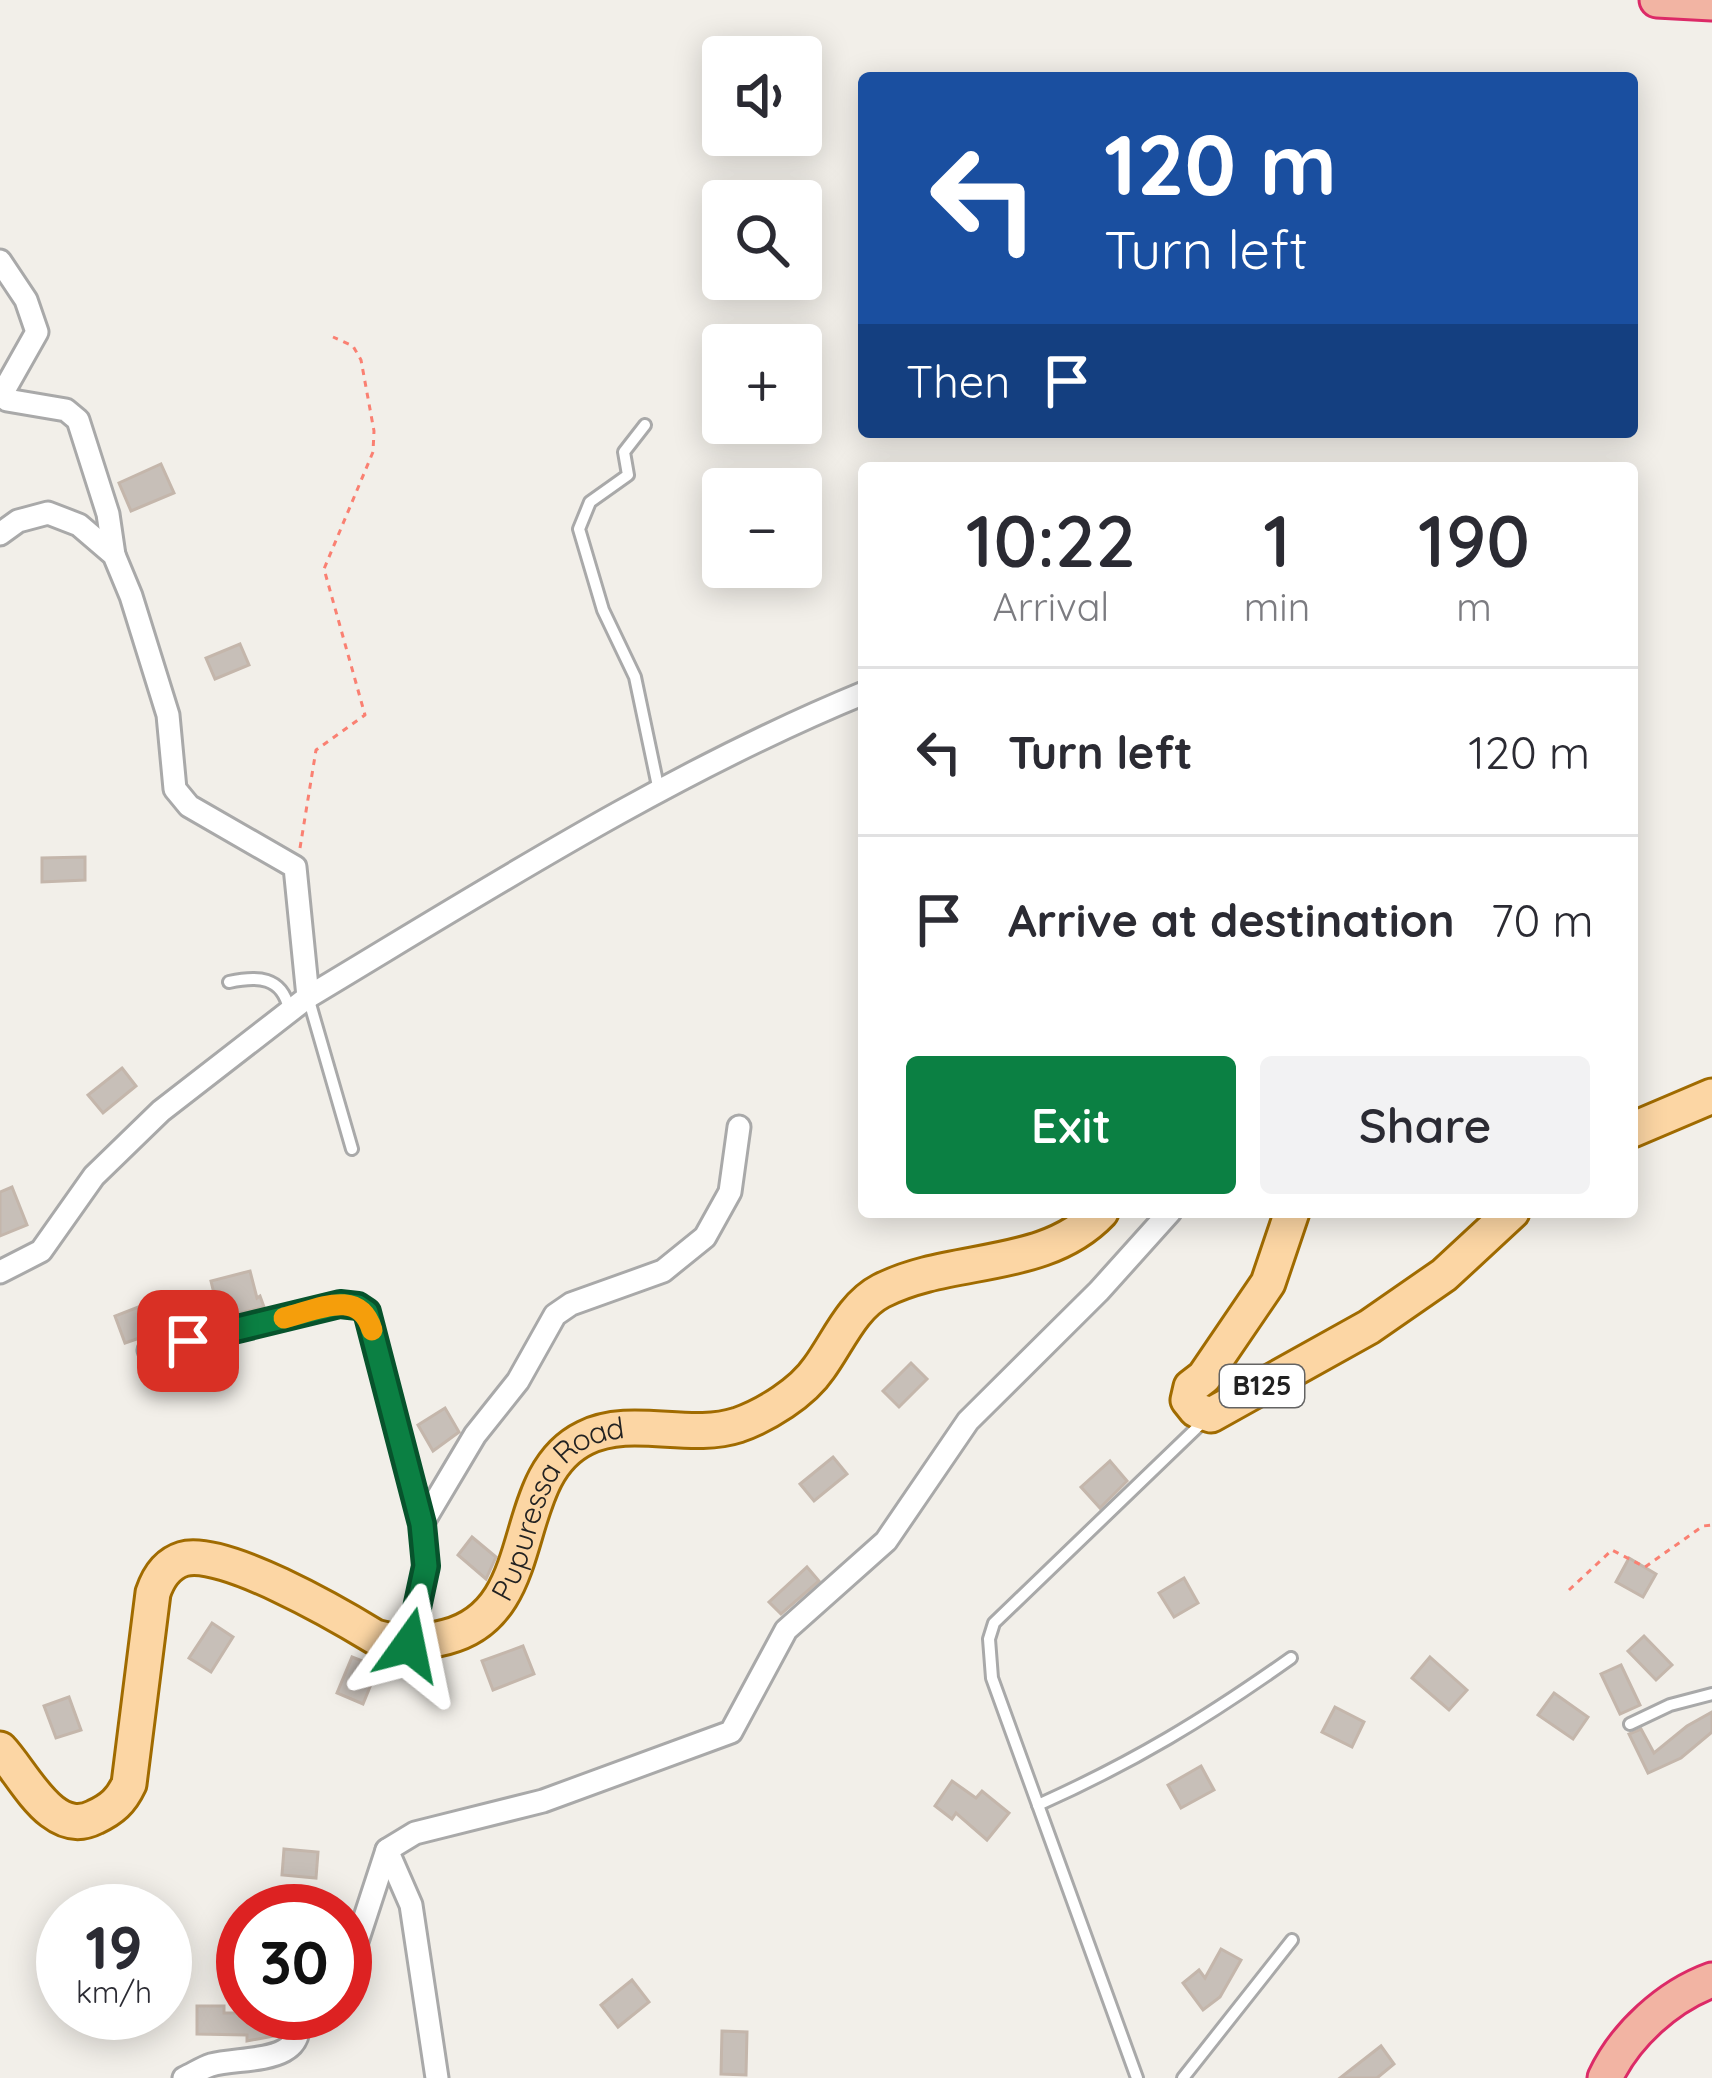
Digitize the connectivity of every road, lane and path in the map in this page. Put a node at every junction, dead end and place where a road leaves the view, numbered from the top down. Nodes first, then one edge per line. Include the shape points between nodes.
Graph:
1 (1657, 0) edge
2 (1712, 3) edge
3 (0, 261) edge
4 (333, 337) dead end
5 (645, 425) dead end
6 (0, 534) edge
7 (114, 555) junction
8 (858, 695) edge
9 (659, 791) junction
10 (295, 867) junction
11 (229, 982) dead end
12 (298, 1003) junction
13 (1712, 1096) edge
14 (740, 1126) dead end
15 (1638, 1127) edge
16 (352, 1149) dead end
17 (1095, 1218) edge
18 (1165, 1218) edge
19 (1290, 1218) edge
20 (1505, 1218) edge
21 (0, 1272) edge
22 (149, 1351) dead end
23 (1211, 1415) junction
24 (422, 1524) junction
25 (1712, 1525) edge
26 (1569, 1590) dead end
27 (409, 1645) junction
28 (1291, 1658) dead end
29 (1712, 1694) edge
30 (1630, 1724) dead end
31 (0, 1749) edge
32 (1038, 1805) junction
33 (387, 1850) junction
34 (372, 1896) edge
35 (1292, 1940) dead end
36 (1712, 1980) edge
37 (295, 2040) edge
38 (184, 2078) edge
39 (437, 2078) edge
40 (1137, 2078) edge
41 (1183, 2078) edge
42 (1605, 2078) edge

1 - 2 highway
3 - 7 street via 38,332 2,394 78,420
4 - 10 path via 362,360 374,431 374,452 324,569 365,715 316,750
5 - 9 lane via 625,452 628,475 590,502 579,529 603,610 635,677
6 - 7 street via 47,513 79,525
7 - 10 street via 168,715 175,789 189,806
8 - 9 street
9 - 12 street
10 - 12 street
11 - 12 lane via 271,980
12 - 16 lane
12 - 21 street via 161,1111 94,1176 41,1251
13 - 15 main road
14 - 24 street via 730,1192 705,1237 663,1271 555,1315
17 - 27 main road, Pupuressa Road via 1059,1243 877,1293 815,1374 741,1424 713,1432 626,1429 566,1448 545,1480 501,1598 456,1634
18 - 33 street via 968,1421 886,1541 786,1630 731,1732 543,1802 415,1832
19 - 23 main road, B125 via 1268,1282 1191,1387 1188,1400
20 - 23 main road, B125 via 1369,1327
22 - 24 street via 358,1306 367,1312
23 - 32 lane via 994,1623 992,1678
24 - 27 street via 426,1566
25 - 26 path via 1645,1567 1612,1550
27 - 31 main road via 375,1636 273,1580 186,1558 158,1578 153,1593 129,1784 114,1808 86,1822 57,1816
28 - 32 lane via 1199,1723
29 - 30 lane
32 - 40 lane
33 - 34 street
33 - 39 street via 411,1905
35 - 41 lane
36 - 42 highway via 1639,2030
37 - 38 street via 280,2055 209,2065

